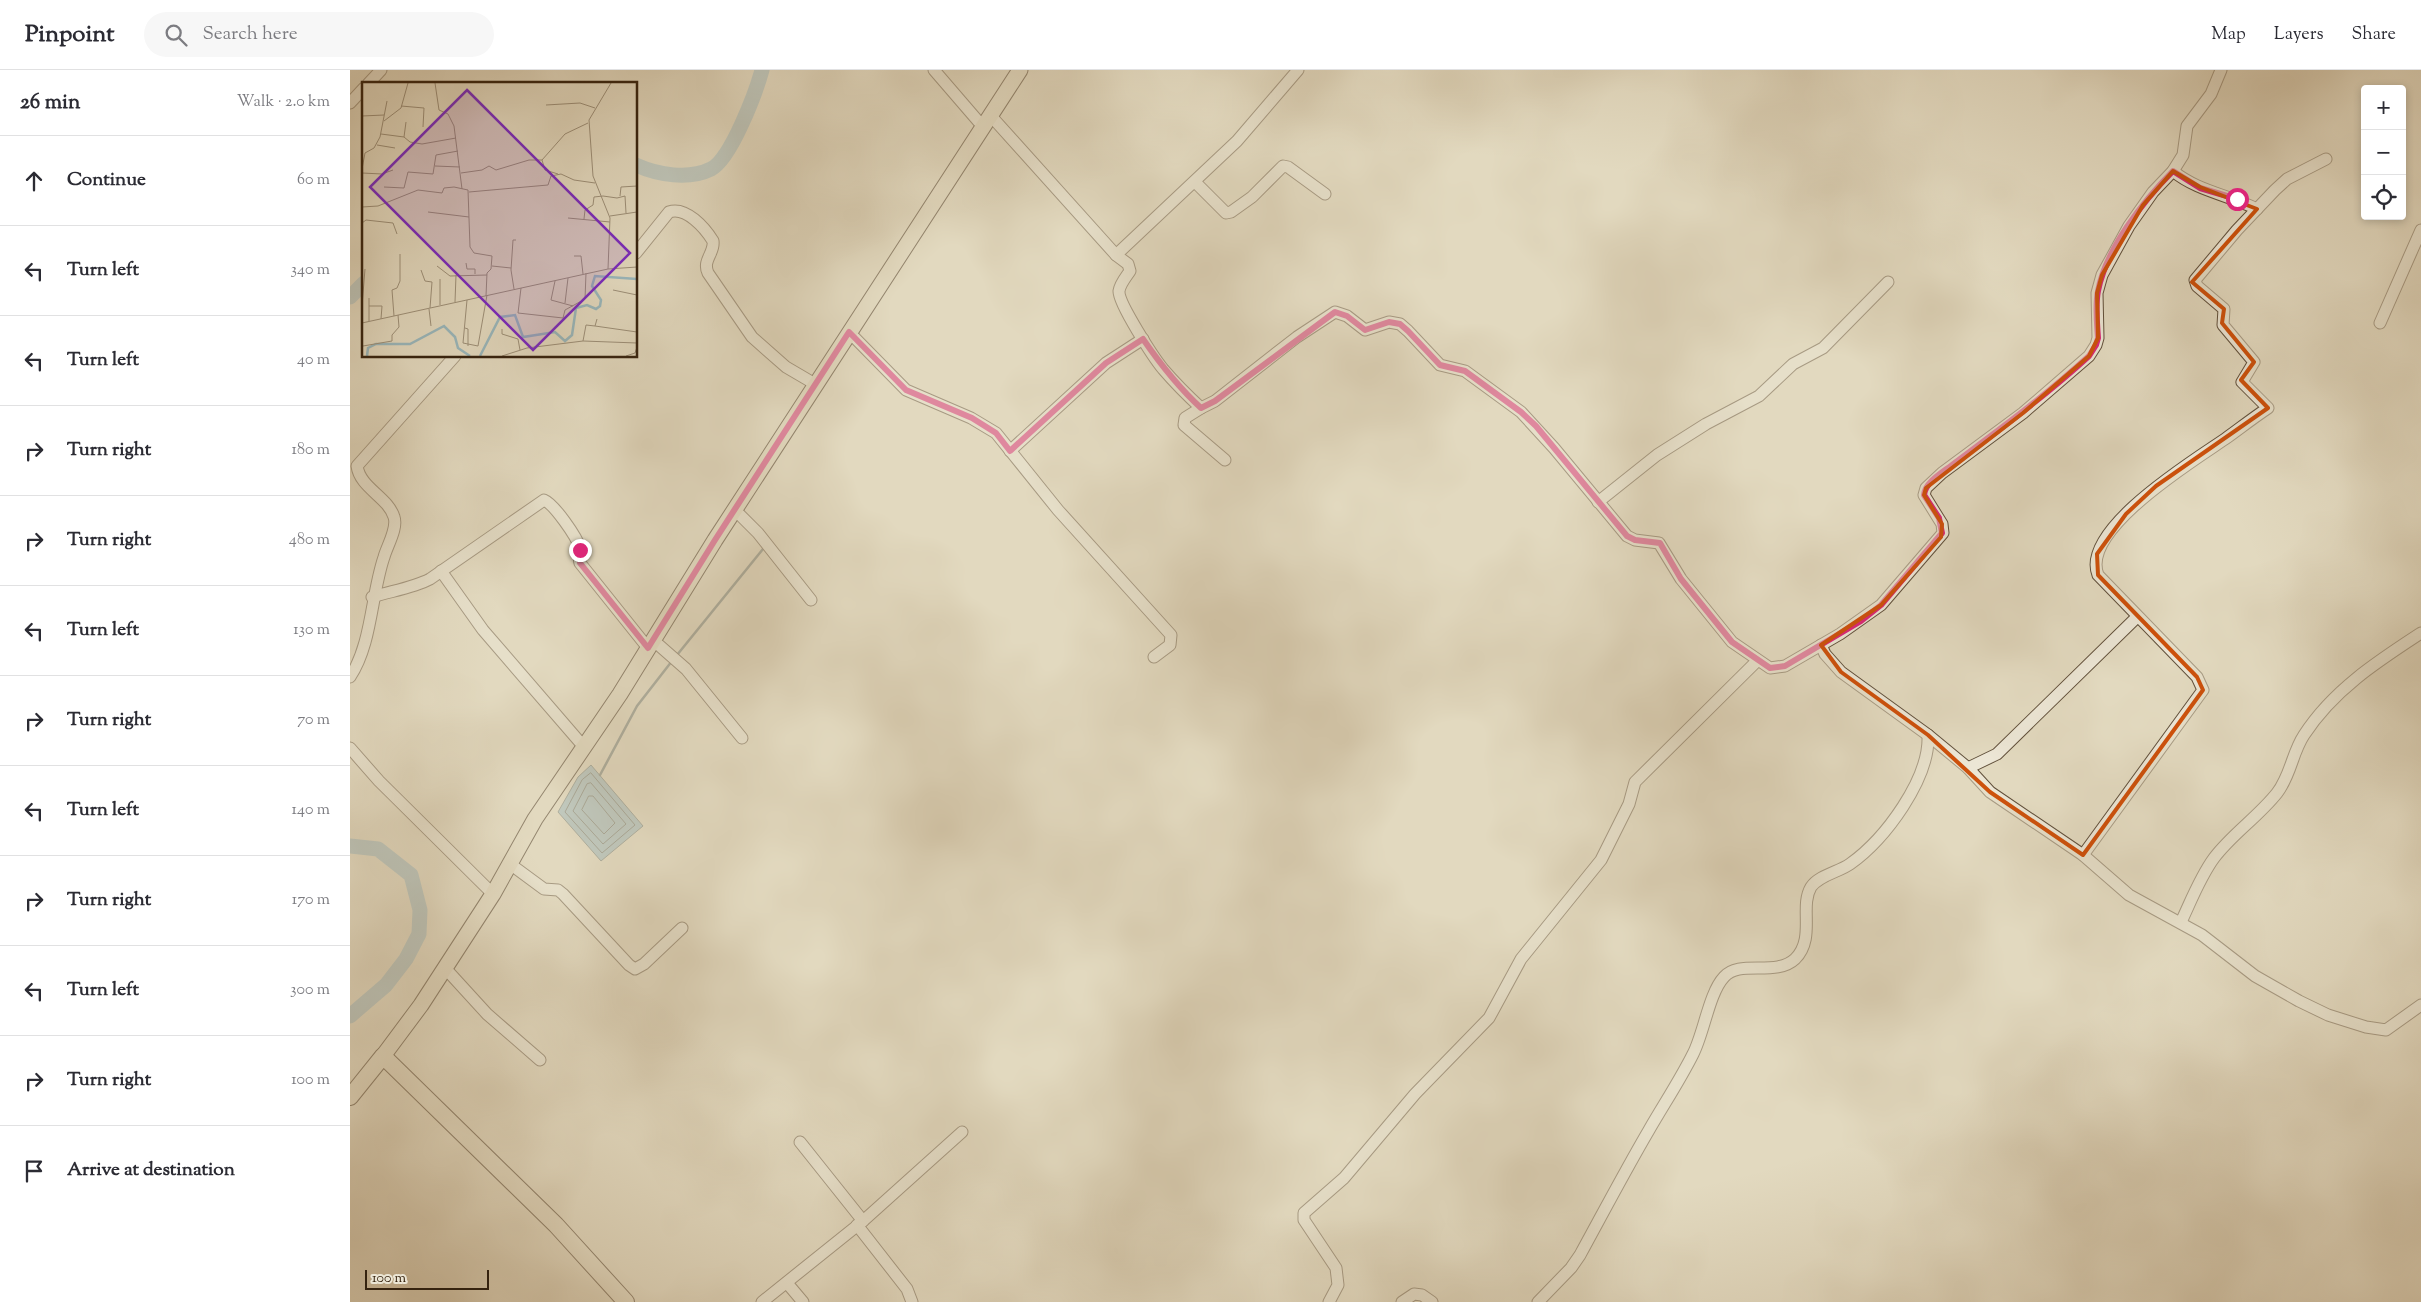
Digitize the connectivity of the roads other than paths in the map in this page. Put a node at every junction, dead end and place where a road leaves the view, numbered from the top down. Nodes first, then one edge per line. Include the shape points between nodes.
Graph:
1 (381, 70) edge
2 (934, 70) edge
3 (1020, 70) edge
4 (1298, 70) edge
5 (2221, 70) edge
6 (370, 82) edge
7 (362, 90) edge
8 (350, 103) edge
9 (987, 122) junction
10 (2326, 159) dead end
11 (2173, 171) junction
12 (1195, 182) junction
13 (1324, 194) dead end
14 (2257, 209) junction
15 (2421, 230) edge
16 (638, 250) edge
17 (1116, 255) junction
18 (1888, 282) dead end
19 (2380, 323) dead end
20 (849, 332) junction
21 (1143, 339) junction
22 (453, 358) edge
23 (816, 384) junction
24 (1201, 408) junction
25 (1010, 451) junction
26 (1224, 460) dead end
27 (1598, 502) junction
28 (734, 509) junction
29 (441, 571) junction
30 (372, 597) junction
31 (811, 600) dead end
32 (2137, 618) junction
33 (2421, 633) edge
34 (651, 644) junction
35 (1822, 645) junction
36 (1154, 657) dead end
37 (1757, 661) junction
38 (350, 677) edge
39 (1928, 735) junction
40 (742, 738) dead end
41 (584, 747) junction
42 (350, 748) edge
43 (1968, 768) junction
44 (2083, 855) junction
45 (510, 864) junction
46 (493, 894) junction
47 (2181, 922) junction
48 (682, 928) dead end
49 (445, 968) junction
50 (2421, 1005) edge
51 (383, 1056) junction
52 (540, 1060) dead end
53 (350, 1097) edge
54 (962, 1132) dead end
55 (800, 1142) dead end
56 (860, 1223) junction
57 (787, 1283) junction
58 (626, 1302) edge
59 (762, 1302) edge
60 (803, 1302) edge
61 (912, 1302) edge
62 (1328, 1302) edge
63 (1402, 1302) edge
64 (1432, 1302) edge
65 (1538, 1302) edge

1 - 6 street
2 - 9 street
3 - 9 main road
4 - 12 street via 1237,141
5 - 11 street via 2211,94 2187,126 2183,155
7 - 8 street
9 - 17 street
9 - 20 main road
10 - 14 street via 2287,179
11 - 14 street via 2200,188
11 - 35 street via 2143,205 2102,275 2097,293 2098,338 2089,356 2024,413 1926,488 1924,495 1942,524 1941,537 1881,605
12 - 13 street via 1226,213 1252,197 1283,166
12 - 17 street
14 - 32 street via 2195,283 2224,309 2223,325 2254,362 2242,382 2268,408 2156,486 2126,514 2103,542 2096,554 2098,575
15 - 19 street
16 - 23 street via 668,212 678,211 694,219 713,241 714,246 706,262 708,273 752,337 786,367
17 - 21 street via 1125,260 1130,271 1119,293
18 - 27 street via 1822,348 1793,364 1759,396 1657,455
20 - 23 main road
20 - 25 street via 906,390 972,418 996,433
21 - 24 street via 1181,390
21 - 25 street via 1106,363
22 - 30 street via 357,466 360,476 395,518
23 - 28 main road
24 - 26 street via 1185,418 1184,424
24 - 27 street via 1335,312 1347,316 1365,330 1394,322 1408,331 1440,365 1465,371 1521,412
25 - 36 street via 1058,510 1171,635 1170,645
27 - 37 street via 1630,538 1660,543 1681,579 1732,642
28 - 31 street via 758,533
28 - 34 main road
29 - 30 street via 420,585
29 - 34 street via 544,500 578,543 580,563
29 - 41 street via 483,630
30 - 38 street via 363,654
32 - 43 street via 1997,754
32 - 44 street via 2197,677 2202,690
33 - 47 street via 2362,673 2319,716 2297,748 2288,775 2278,791 2214,858
34 - 40 street via 686,669
34 - 41 main road
35 - 37 street via 1785,666 1770,668
35 - 39 street via 1825,654 1841,672
37 - 62 street via 1635,782 1629,804 1601,860 1521,959 1481,1028 1415,1094 1344,1178 1304,1213 1304,1220 1336,1268 1338,1285
39 - 43 street
39 - 65 street via 1929,748 1923,768 1898,814 1850,864 1811,887 1806,936 1794,959 1782,966 1732,970 1724,977 1694,1053 1580,1255
41 - 45 main road
42 - 46 street
43 - 44 street via 1990,792
44 - 47 street via 2129,895
45 - 46 main road
45 - 48 street via 544,889 558,890 563,894 635,969
46 - 49 main road
47 - 50 street via 2255,976 2328,1015 2386,1030
49 - 51 main road
49 - 52 street via 487,1014
51 - 53 highway
51 - 58 highway via 556,1225
54 - 56 street
55 - 56 street
56 - 57 street
56 - 61 street via 908,1289
57 - 59 street
57 - 60 street
63 - 64 street via 1414,1294

